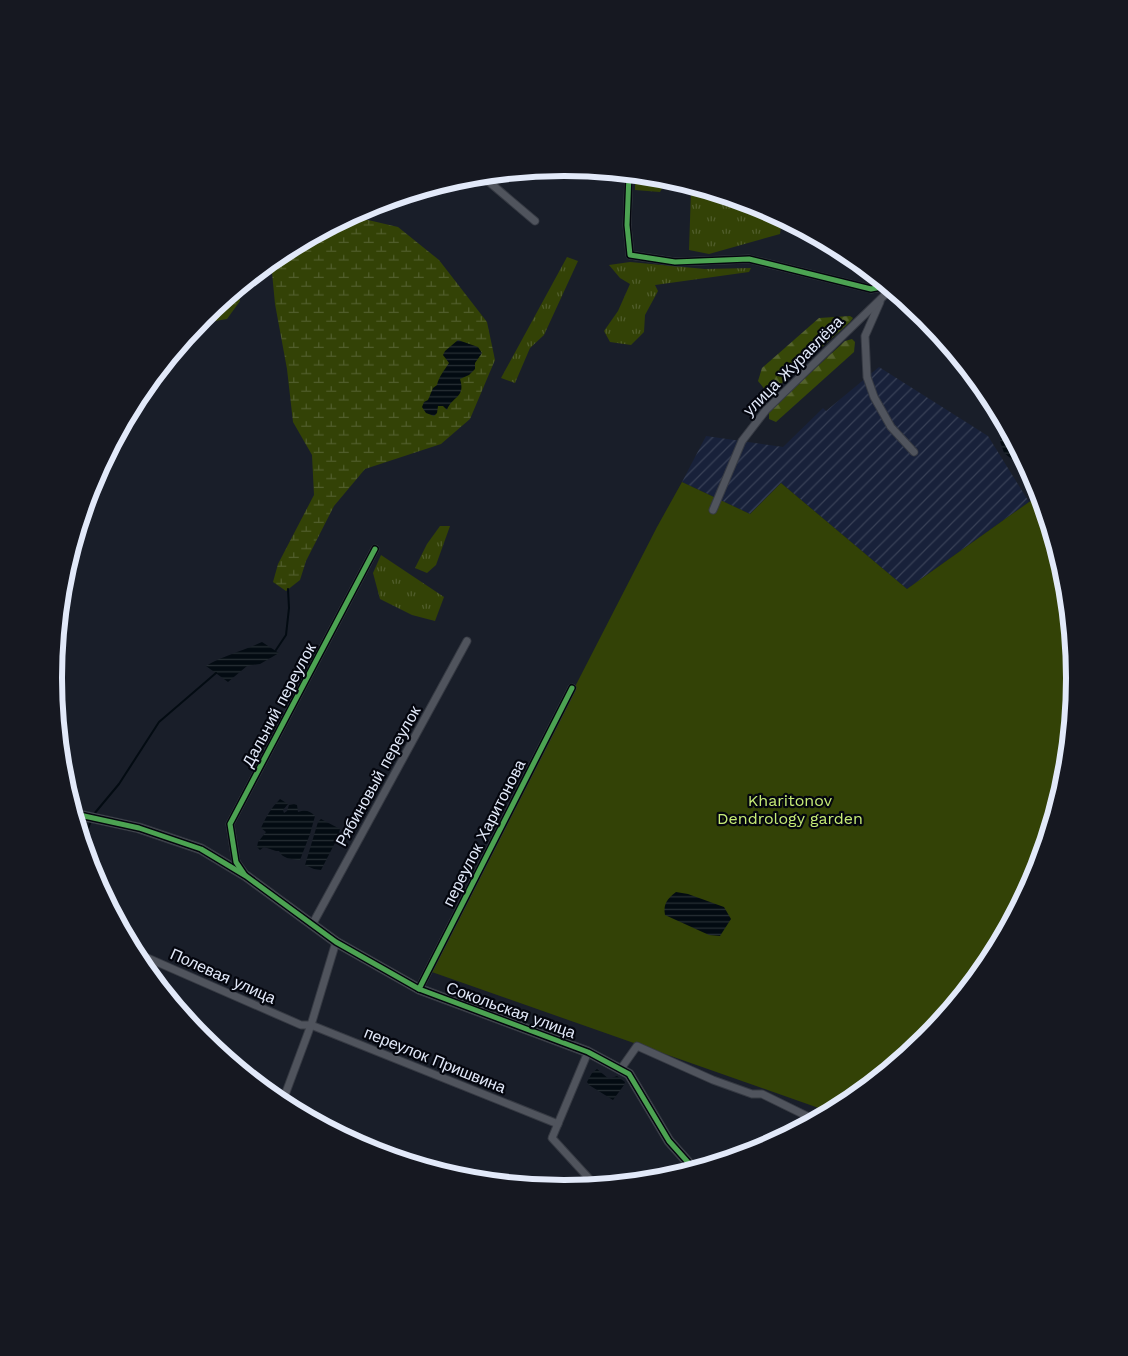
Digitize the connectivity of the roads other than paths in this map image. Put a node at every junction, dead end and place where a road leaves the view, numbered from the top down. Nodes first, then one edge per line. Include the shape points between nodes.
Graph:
1 (629, 181) edge
2 (490, 182) edge
3 (535, 221) dead end
4 (878, 288) edge
5 (886, 294) edge
6 (882, 298) junction
7 (914, 452) dead end
8 (713, 510) dead end
9 (375, 549) dead end
10 (467, 641) dead end
11 (572, 688) dead end
12 (82, 816) edge
13 (246, 876) junction
14 (312, 925) junction
15 (336, 942) junction
16 (148, 958) edge
17 (419, 989) junction
18 (301, 1025) joint
19 (311, 1025) junction
20 (588, 1052) junction
21 (620, 1070) junction
22 (285, 1095) edge
23 (807, 1116) edge
24 (558, 1124) junction
25 (689, 1163) edge
26 (589, 1178) edge

1 - 4 street via 630,254 675,262 749,259 871,289
2 - 3 street
5 - 6 street, улица Журавлёва
6 - 7 street via 865,336 867,377 890,427
6 - 8 street, улица Журавлёва via 749,430
9 - 13 street, Дальний переулок via 230,824 236,862
10 - 14 street, Рябиновый переулок
11 - 17 street, переулок Харитонова
12 - 13 street, Сокольская улица via 138,828 201,849
13 - 14 street, Сокольская улица
14 - 15 street, Сокольская улица
15 - 17 street, Сокольская улица
15 - 19 street
16 - 18 street, Полевая улица
17 - 20 street, Сокольская улица
18 - 19 street, переулок Пришвина
19 - 22 street
19 - 24 street, переулок Пришвина
20 - 21 street, Сокольская улица
20 - 24 street
21 - 23 street via 637,1046 713,1080 752,1094 762,1094
21 - 25 street, Сокольская улица via 629,1074 668,1141
24 - 26 street via 552,1138

